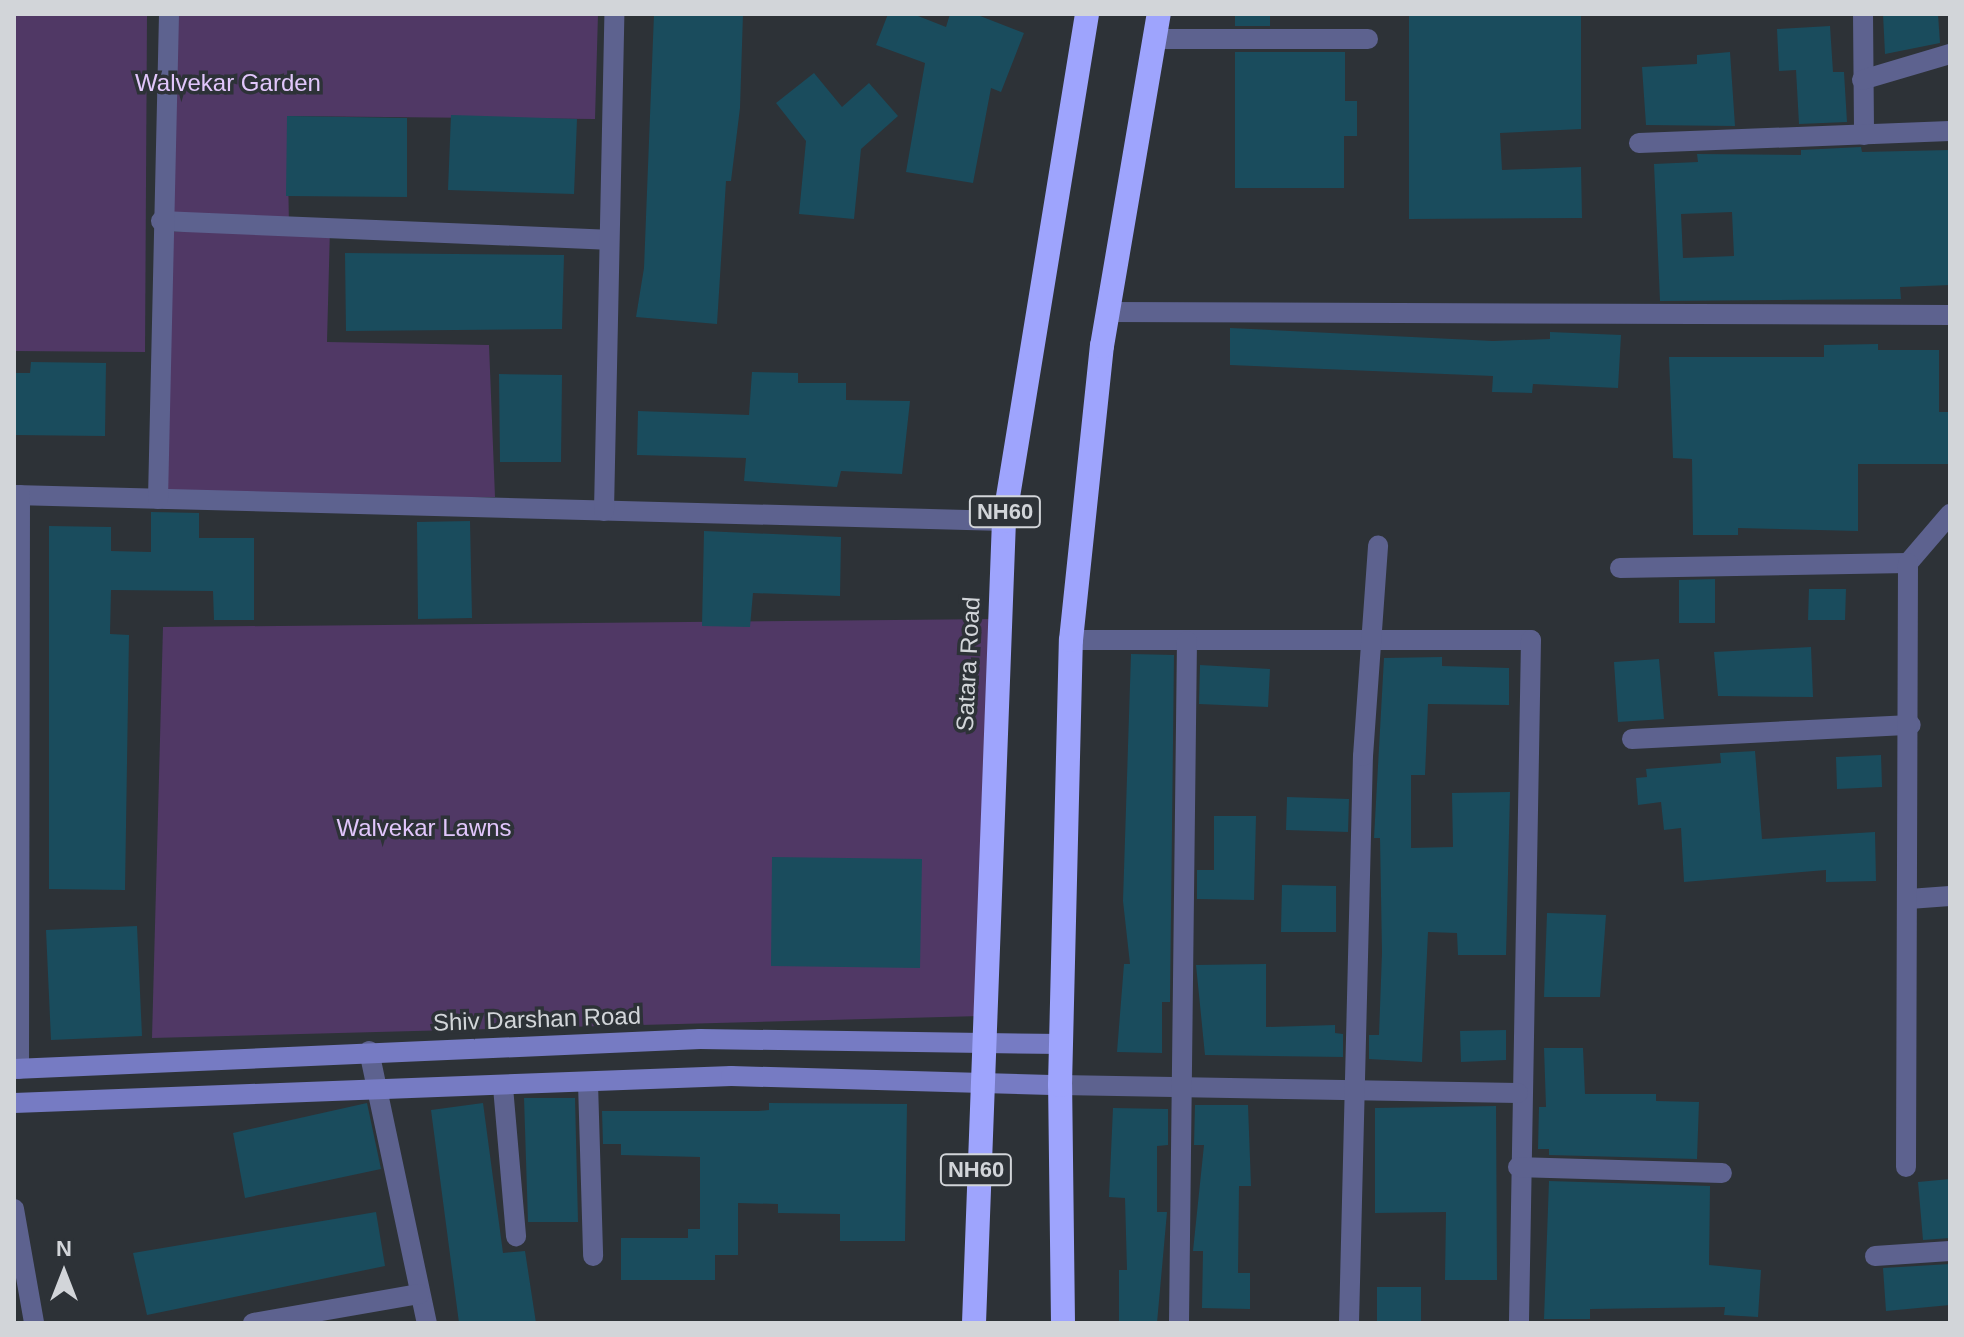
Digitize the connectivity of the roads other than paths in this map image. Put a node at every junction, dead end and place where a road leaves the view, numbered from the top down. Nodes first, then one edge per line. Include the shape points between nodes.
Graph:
1 (169, 14) edge
2 (614, 14) edge
3 (1087, 14) edge
4 (1159, 14) edge
5 (1863, 14) edge
6 (1155, 39) junction
7 (1368, 39) dead end
8 (1950, 54) edge
9 (1862, 80) junction
10 (1950, 131) edge
11 (1864, 135) junction
12 (1639, 143) dead end
13 (161, 221) junction
14 (607, 240) junction
15 (1108, 312) junction
16 (1950, 315) edge
17 (17, 495) edge
18 (158, 499) junction
19 (604, 511) junction
20 (1950, 514) edge
21 (1004, 521) junction
22 (1378, 546) dead end
23 (1908, 563) junction
24 (1620, 568) dead end
25 (1071, 640) junction
26 (1187, 641) junction
27 (1371, 642) junction
28 (1911, 725) junction
29 (1632, 739) dead end
30 (1950, 896) edge
31 (1909, 899) junction
32 (980, 1041) junction
33 (1062, 1044) junction
34 (369, 1051) junction
35 (17, 1069) edge
36 (588, 1083) junction
37 (979, 1083) junction
38 (1060, 1085) junction
39 (503, 1087) junction
40 (1352, 1087) junction
41 (1181, 1090) junction
42 (378, 1092) junction
43 (1518, 1093) junction
44 (14, 1103) edge
45 (1518, 1167) junction
46 (1906, 1167) dead end
47 (1722, 1173) dead end
48 (14, 1209) edge
49 (516, 1236) dead end
50 (1950, 1251) edge
51 (593, 1256) dead end
52 (1875, 1256) dead end
53 (420, 1294) junction
54 (34, 1323) edge
55 (253, 1323) edge
56 (427, 1323) edge
57 (974, 1323) edge
58 (1063, 1323) edge
59 (1179, 1323) edge
60 (1349, 1323) edge
61 (1519, 1323) edge

1 - 13 street
2 - 14 street
3 - 21 highway, Satara Road / NH60
4 - 6 highway
5 - 9 street
6 - 7 street
6 - 15 highway
8 - 9 street
9 - 11 street
10 - 11 street
11 - 12 street
13 - 14 street
13 - 18 street
14 - 19 street
15 - 16 street
15 - 25 highway
17 - 18 street
17 - 35 street
18 - 19 street
19 - 21 street
20 - 23 street
21 - 32 highway, Satara Road / NH60
22 - 27 street
23 - 24 street
23 - 28 street
25 - 26 street
25 - 33 highway
26 - 27 street
26 - 41 street
27 - 40 street
27 - 43 street via 1531,640
28 - 29 street
28 - 31 street
30 - 31 street
31 - 46 street
32 - 33 street, Shiv Darshan Road
32 - 34 street, Shiv Darshan Road via 700,1039
32 - 37 highway, Satara Road / NH60
33 - 38 highway
34 - 35 street, Shiv Darshan Road
34 - 42 street
36 - 37 street via 731,1076
36 - 39 street
36 - 51 street
37 - 38 street
37 - 57 highway, Satara Road / NH60
38 - 41 street
38 - 58 highway
39 - 42 street
39 - 49 street
40 - 41 street
40 - 43 street
40 - 60 street
41 - 59 street
42 - 44 street
42 - 53 street
43 - 45 street
45 - 47 street
45 - 61 street
48 - 54 street
50 - 52 street
53 - 55 street
53 - 56 street

